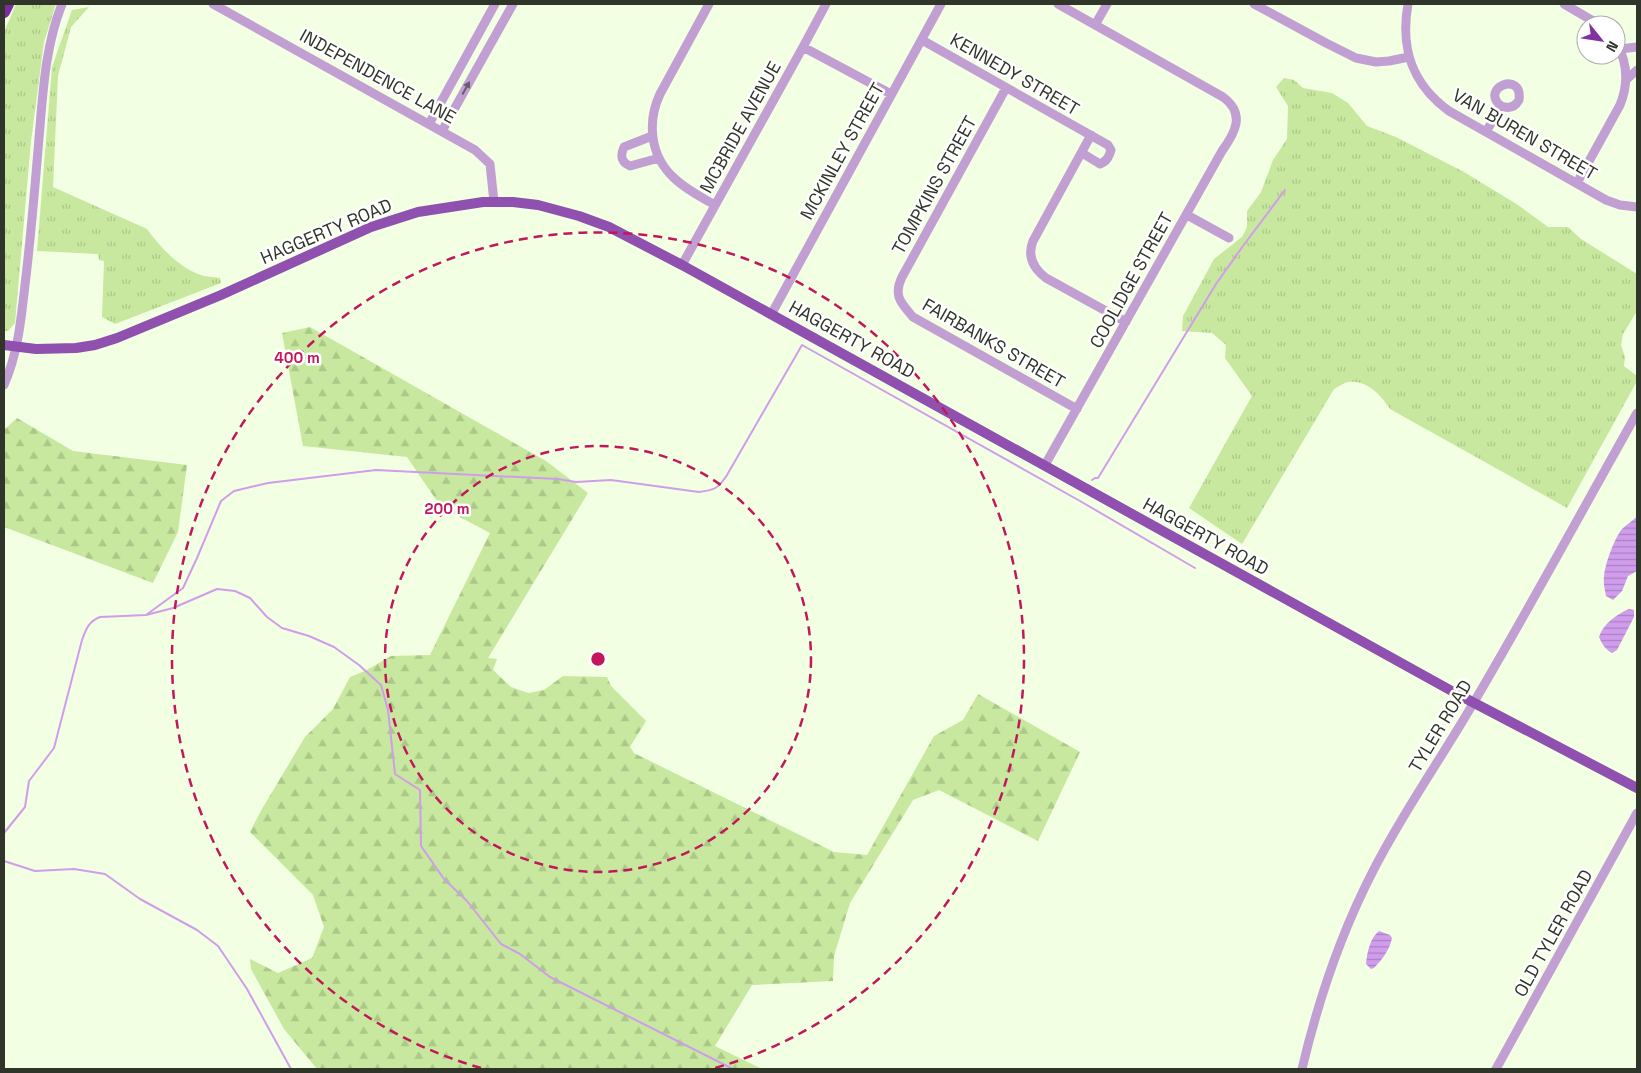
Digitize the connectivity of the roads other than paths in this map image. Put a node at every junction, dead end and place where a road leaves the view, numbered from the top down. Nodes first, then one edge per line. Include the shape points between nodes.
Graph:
1 (8, 4) edge
2 (62, 4) edge
3 (213, 4) edge
4 (495, 4) edge
5 (513, 4) edge
6 (709, 4) edge
7 (826, 4) edge
8 (941, 4) edge
9 (1058, 4) edge
10 (1107, 4) edge
11 (1254, 4) edge
12 (1408, 4) edge
13 (1564, 4) edge
14 (4, 12) edge
15 (1583, 15) edge
16 (1095, 25) junction
17 (922, 40) junction
18 (803, 47) junction
19 (1409, 57) junction
20 (1625, 65) edge
21 (1637, 70) edge
22 (1626, 79) junction
23 (1006, 88) junction
24 (891, 94) junction
25 (1501, 106) dead end
26 (429, 124) junction
27 (442, 131) junction
28 (1486, 132) junction
29 (1091, 135) junction
30 (652, 136) junction
31 (1082, 153) junction
32 (659, 158) junction
33 (1576, 183) junction
34 (494, 202) junction
35 (715, 205) junction
36 (1637, 207) edge
37 (1187, 214) junction
38 (1229, 238) dead end
39 (682, 265) junction
40 (900, 301) joint
41 (772, 314) junction
42 (1126, 322) junction
43 (4, 345) edge
44 (18, 347) junction
45 (4, 385) edge
46 (1078, 409) junction
47 (1637, 413) edge
48 (1045, 465) junction
49 (1474, 702) junction
50 (1637, 788) edge
51 (1637, 813) edge
52 (1302, 1069) edge
53 (1496, 1069) edge

1 - 14 highway
2 - 44 street via 49,44 44,79
3 - 26 street, INDEPENDENCE LANE
4 - 26 street
27 -> 5 street
6 - 30 street via 657,101
7 - 18 street, MCBRIDE AVENUE
8 - 17 street, MCKINLEY STREET
9 - 16 street
10 - 16 street
11 - 19 street via 1356,58 1376,62
12 - 19 street, VAN BUREN STREET via 1405,29
13 - 15 street
16 - 37 street, COOLIDGE STREET via 1224,97 1234,108 1234,134
17 - 23 street, KENNEDY STREET
17 - 24 street, MCKINLEY STREET
18 - 24 street
18 - 35 street, MCBRIDE AVENUE
19 - 28 street, VAN BUREN STREET via 1418,79 1435,100
20 - 22 street
21 - 22 street
22 - 33 street via 1620,105
23 - 29 street, KENNEDY STREET
23 - 40 street, TOMPKINS STREET via 902,277 898,287
24 - 41 street, MCKINLEY STREET
25 - 28 street
26 - 27 street, INDEPENDENCE LANE
27 - 34 street, INDEPENDENCE LANE via 475,150 490,164
28 - 33 street, VAN BUREN STREET
29 - 31 street
29 - 31 street, KENNEDY STREET via 1108,145 1111,150 1109,158 1100,164
30 - 32 street
30 - 32 street via 624,147 622,159 630,166
31 - 42 street via 1033,241 1031,260 1036,270 1046,278
32 - 35 street via 681,184
33 - 36 street, VAN BUREN STREET via 1613,203
34 - 39 main road, HAGGERTY ROAD via 538,205 579,216 609,227
34 - 44 main road, HAGGERTY ROAD via 435,208 379,224 212,299 95,345 76,348
35 - 39 street, MCBRIDE AVENUE
37 - 38 street
37 - 42 street, COOLIDGE STREET
39 - 41 main road, HAGGERTY ROAD
40 - 46 street, FAIRBANKS STREET via 913,317
41 - 48 main road, HAGGERTY ROAD
42 - 46 street, COOLIDGE STREET
43 - 44 main road, HAGGERTY ROAD
44 - 45 street
46 - 48 street, COOLIDGE STREET
47 - 49 street, TYLER ROAD
48 - 49 main road, HAGGERTY ROAD
49 - 50 main road, HAGGERTY ROAD
49 - 52 street, TYLER ROAD via 1390,838 1361,896 1326,985
51 - 53 street, OLD TYLER ROAD

